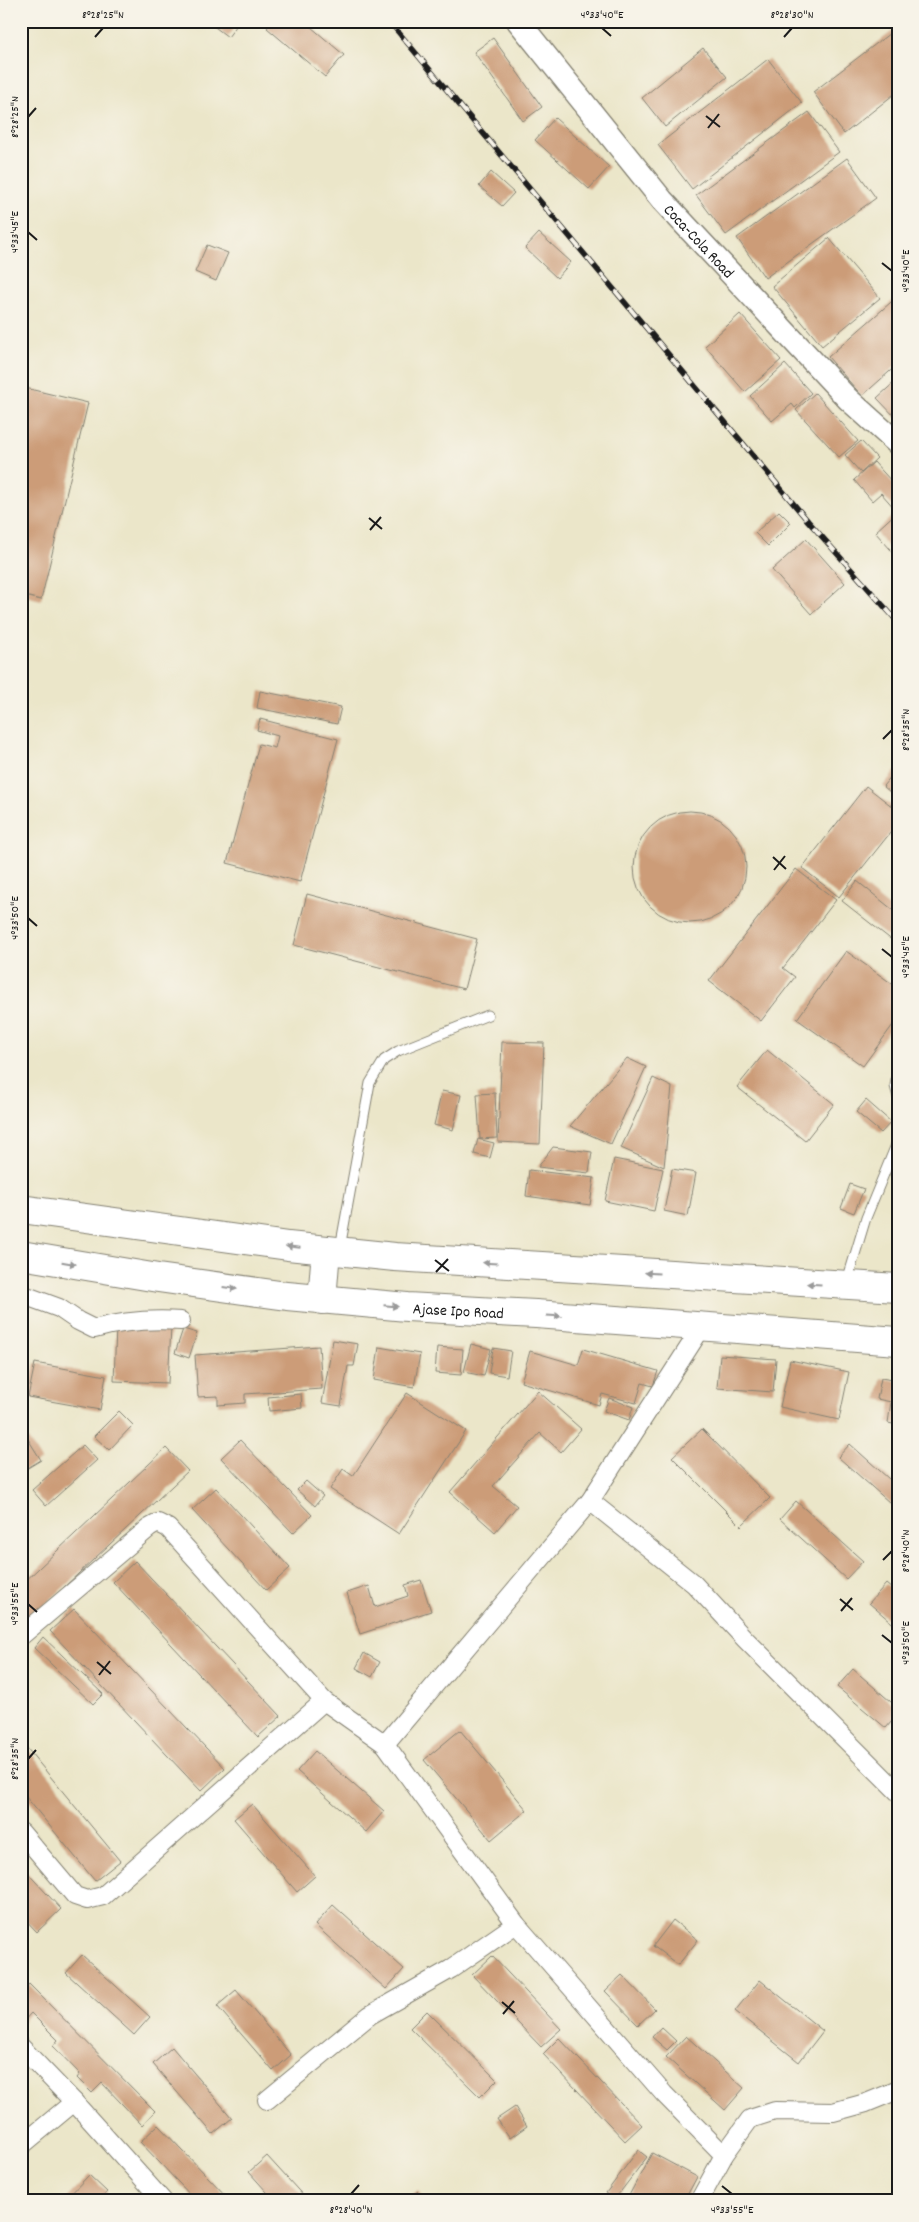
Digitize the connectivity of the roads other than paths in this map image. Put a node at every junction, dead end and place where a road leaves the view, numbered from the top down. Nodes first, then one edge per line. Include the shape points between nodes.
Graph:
1 (518, 21) edge
2 (898, 444) edge
3 (488, 1015) dead end
4 (898, 1065) edge
5 (898, 1097) edge
6 (898, 1140) edge
7 (21, 1209) edge
8 (333, 1251) junction
9 (21, 1255) edge
10 (846, 1286) junction
11 (898, 1288) edge
12 (22, 1298) edge
13 (322, 1300) junction
14 (181, 1321) dead end
15 (702, 1326) junction
16 (898, 1341) edge
17 (590, 1501) junction
18 (21, 1636) edge
19 (324, 1701) junction
20 (385, 1744) junction
21 (898, 1792) edge
22 (21, 1832) edge
23 (516, 1924) junction
24 (21, 2047) edge
25 (898, 2090) edge
26 (267, 2100) dead end
27 (74, 2102) junction
28 (21, 2146) edge
29 (724, 2155) junction
30 (163, 2201) edge
31 (699, 2201) edge

1 - 2 street, Coca-Cola Road via 662,200 848,399
3 - 8 lane via 398,1051 384,1060 370,1083
4 - 5 lane via 895,1086
6 - 10 lane via 866,1218
8 -> 7 highway
10 -> 8 highway
8 - 13 highway
9 -> 13 highway, Ajase Ipo Road via 168,1280
10 - 11 highway
12 - 14 street via 59,1308 94,1329 150,1319
13 -> 15 highway, Ajase Ipo Road
15 - 16 highway, Ajase Ipo Road
15 - 17 street
17 - 20 street
17 - 21 street via 694,1584
18 - 19 street via 158,1523 168,1528
19 - 20 street
19 - 22 street via 103,1896 87,1900 75,1896
20 - 23 street
23 - 26 street via 451,1969 370,2015
23 - 29 street via 664,2094
24 - 27 street
25 - 29 street via 833,2112 774,2111 750,2119
27 - 28 street
27 - 30 street
29 - 31 street

